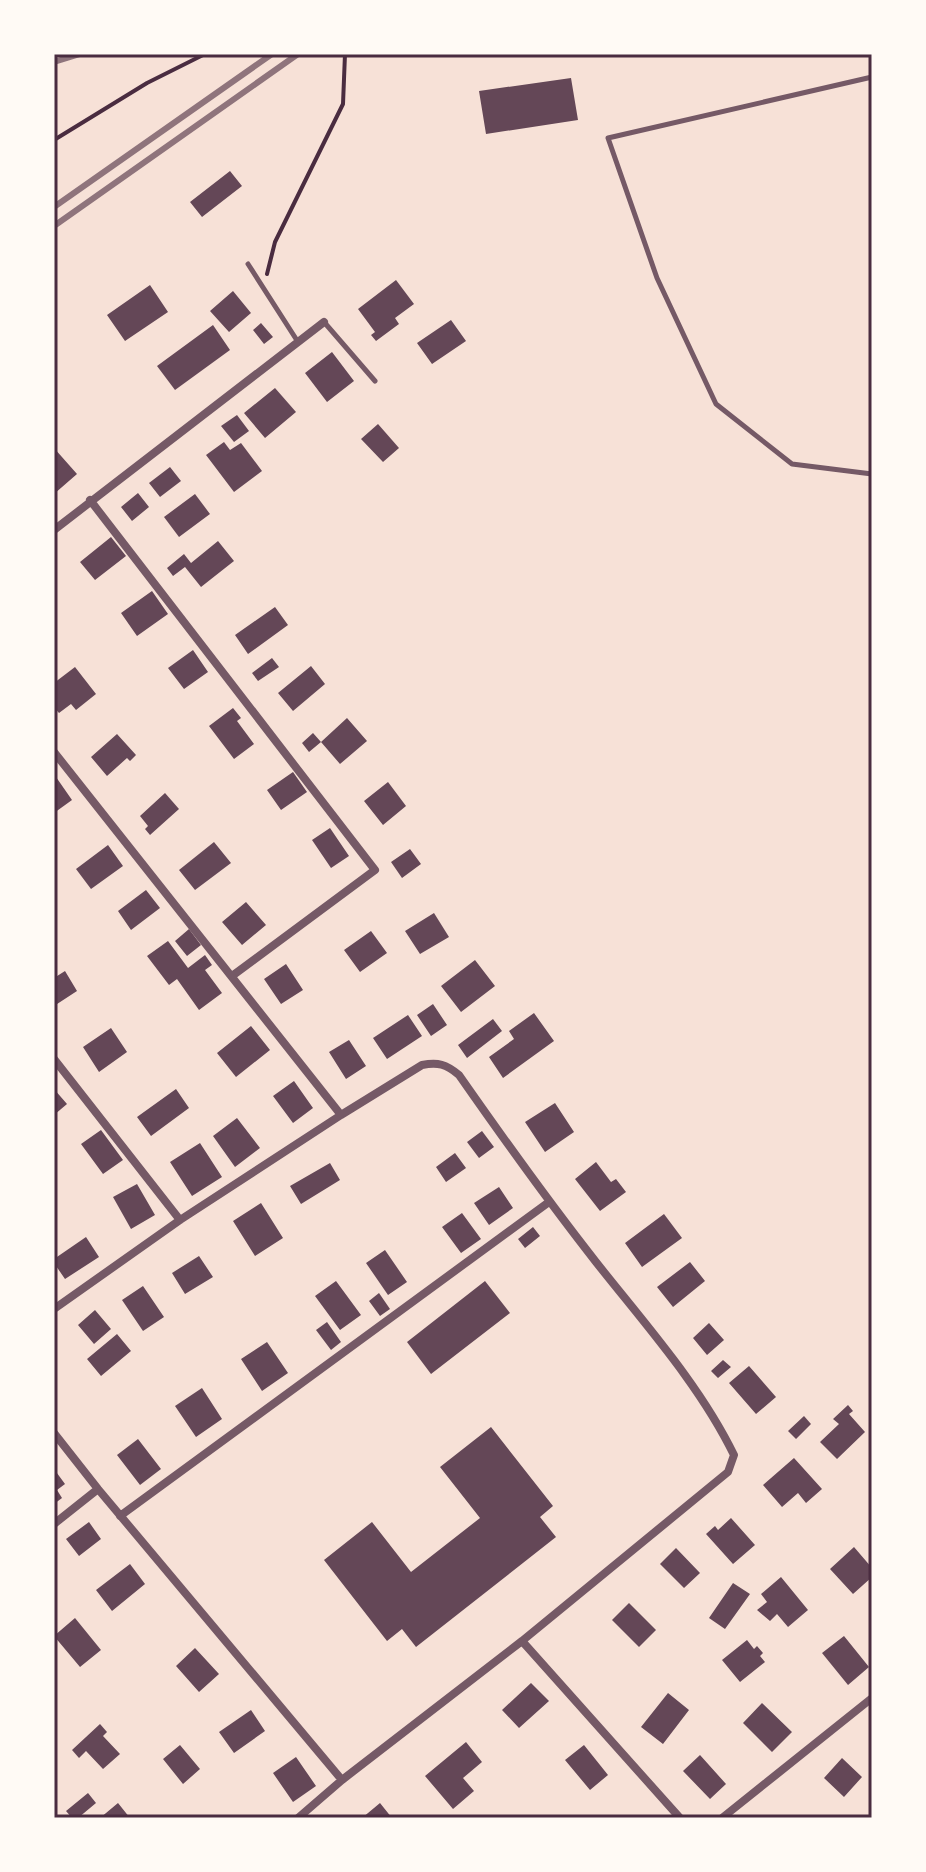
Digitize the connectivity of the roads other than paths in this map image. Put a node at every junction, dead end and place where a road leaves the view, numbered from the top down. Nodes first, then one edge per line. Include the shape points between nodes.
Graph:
1 (872, 77) edge
2 (248, 264) dead end
3 (324, 322) joint
4 (298, 342) junction
5 (375, 381) dead end
6 (872, 474) edge
7 (90, 500) junction
8 (54, 530) edge
9 (54, 752) edge
10 (232, 976) junction
11 (54, 1059) edge
12 (341, 1115) junction
13 (549, 1202) junction
14 (180, 1220) junction
15 (54, 1309) edge
16 (54, 1433) edge
17 (98, 1489) junction
18 (120, 1516) junction
19 (54, 1524) edge
20 (522, 1641) junction
21 (872, 1698) edge
22 (342, 1780) junction
23 (298, 1818) edge
24 (680, 1818) edge
25 (722, 1818) edge

1 - 6 lane via 608,138 657,278 716,404 792,464
2 - 4 lane
3 - 4 street
3 - 5 lane
4 - 7 street
7 - 8 street
7 - 10 street via 375,870
9 - 10 street
10 - 12 street
11 - 14 street
12 - 13 street via 422,1065 448,1065
12 - 14 street
13 - 18 street
13 - 20 street via 680,1370 734,1455 728,1472
14 - 15 street
16 - 17 street
17 - 18 street
17 - 19 street
18 - 22 street
20 - 22 street
20 - 24 street
21 - 25 street
22 - 23 street

